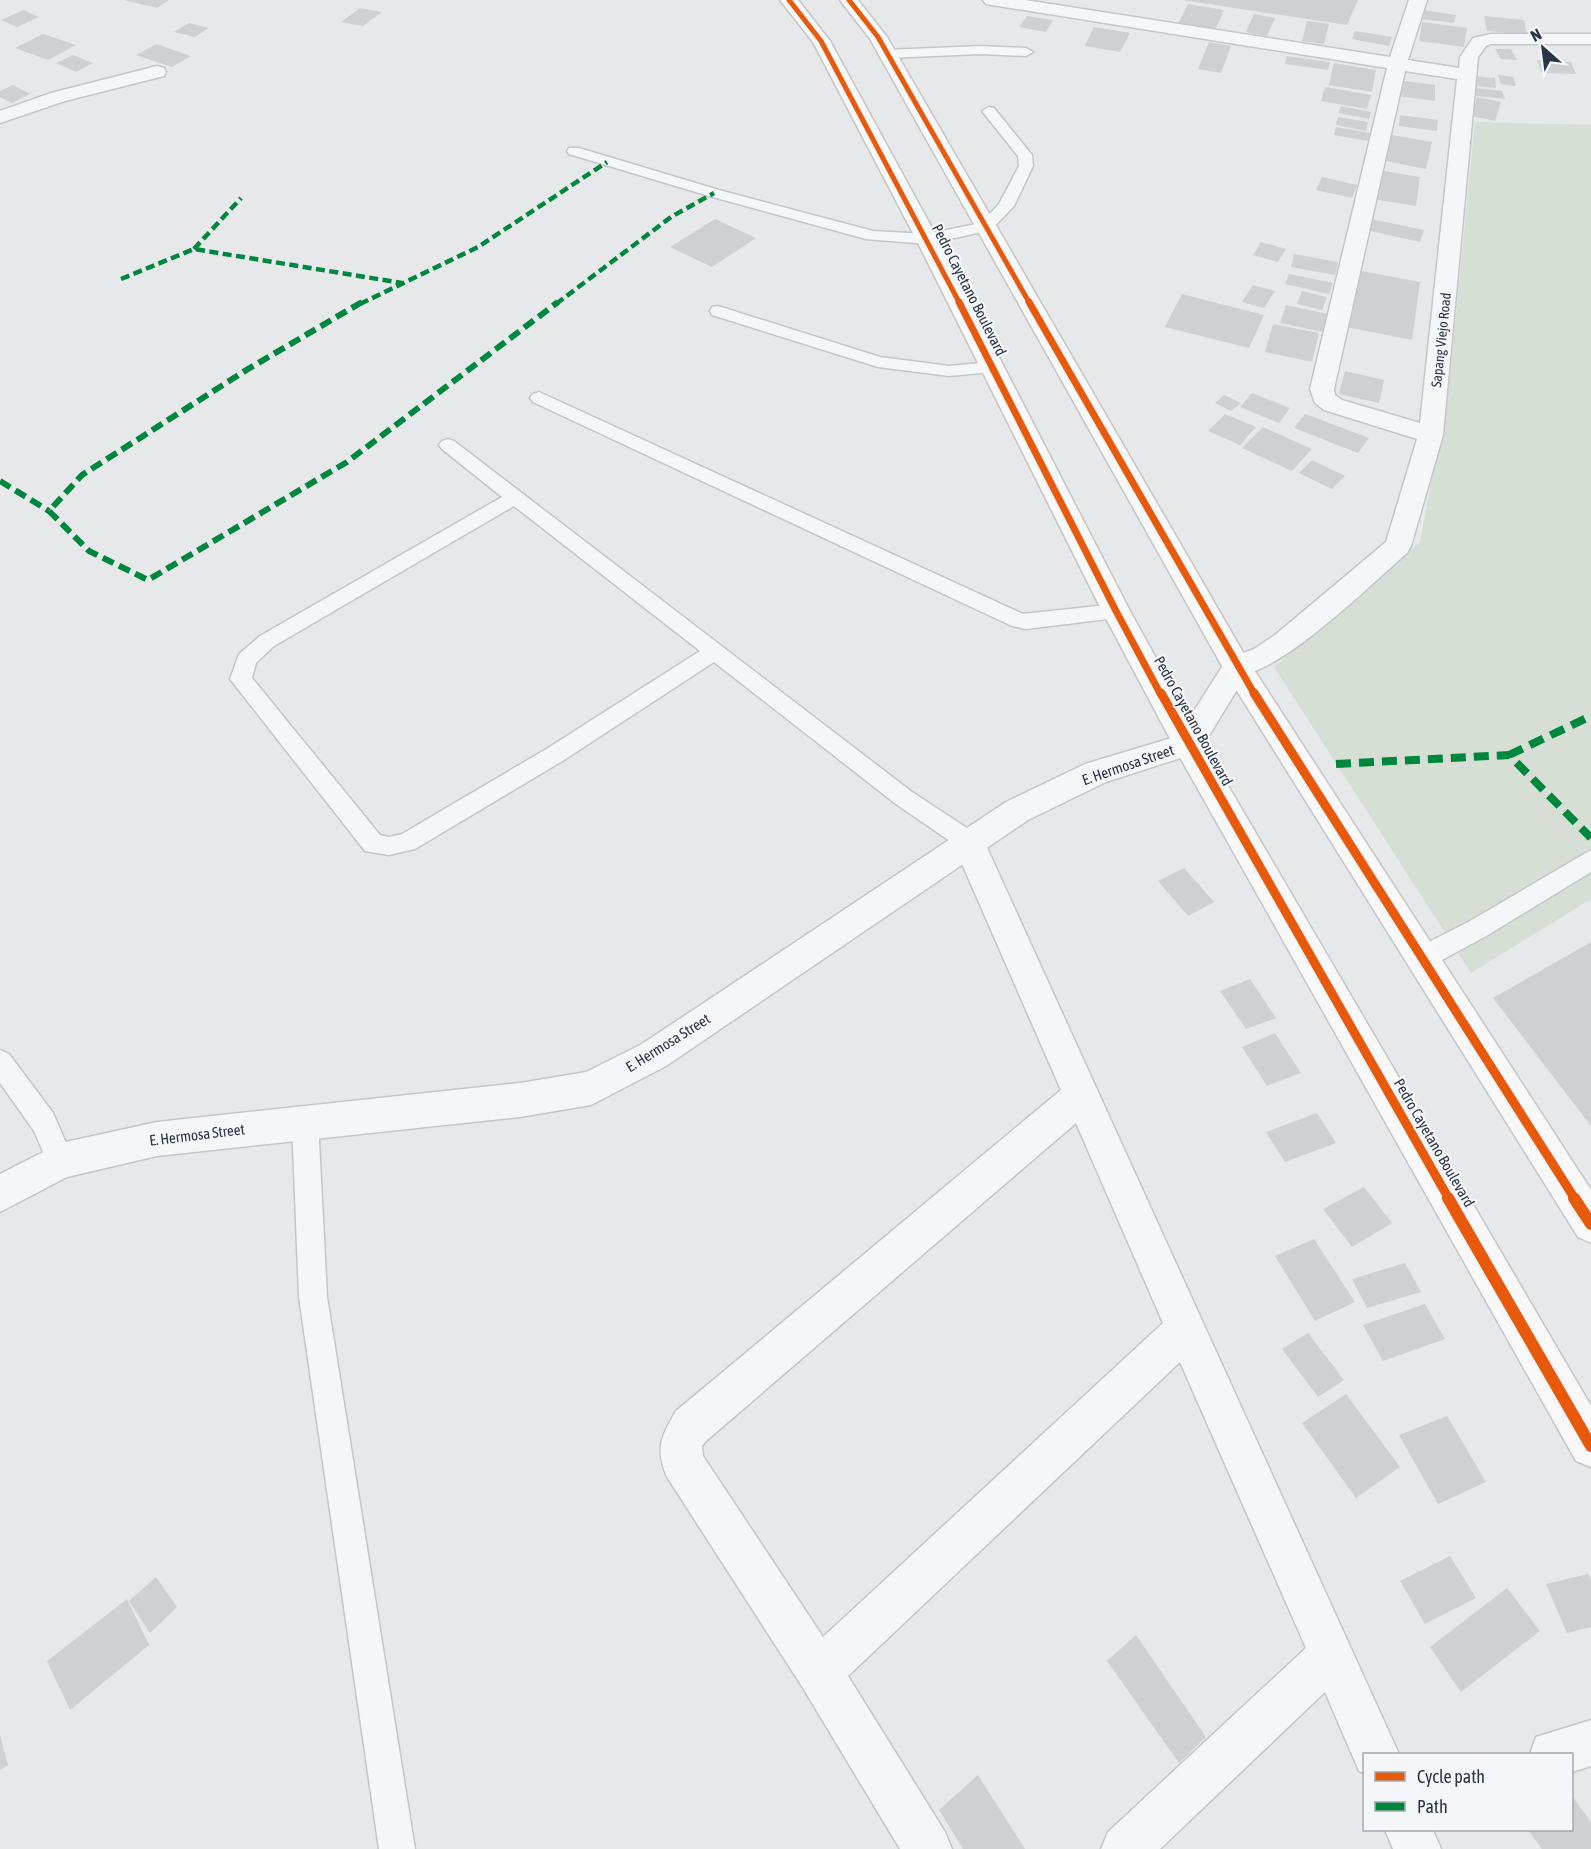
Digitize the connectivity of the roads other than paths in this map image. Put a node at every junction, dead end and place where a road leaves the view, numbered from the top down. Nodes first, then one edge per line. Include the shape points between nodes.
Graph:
1 (789, 0) edge
2 (849, 0) edge
3 (992, 0) edge
4 (1418, 0) edge
5 (1591, 39) edge
6 (1026, 52) dead end
7 (887, 54) junction
8 (1397, 64) junction
9 (157, 72) dead end
10 (1466, 75) junction
11 (989, 111) dead end
12 (0, 117) edge
13 (574, 151) dead end
14 (986, 227) junction
15 (927, 239) junction
16 (718, 311) dead end
17 (992, 367) junction
18 (539, 398) dead end
19 (1431, 435) junction
20 (448, 445) dead end
21 (514, 498) junction
22 (1116, 611) junction
23 (714, 652) junction
24 (1237, 667) junction
25 (1188, 744) junction
26 (968, 841) junction
27 (1591, 860) edge
28 (1422, 958) junction
29 (0, 1062) edge
30 (1081, 1096) junction
31 (305, 1121) junction
32 (61, 1161) junction
33 (0, 1194) edge
34 (1591, 1224) edge
35 (1186, 1329) junction
36 (1591, 1446) edge
37 (1332, 1654) junction
38 (819, 1672) junction
39 (1591, 1743) edge
40 (1376, 1753) edge
41 (1559, 1753) edge
42 (1409, 1831) edge
43 (397, 1849) edge
44 (927, 1849) edge
45 (1125, 1849) edge
46 (1417, 1849) edge

1 - 15 main road, Pedro Cayetano Boulevard via 821,41
2 - 7 main road
3 - 8 street
4 - 8 street
5 - 10 street, Sapang Viejo Road via 1484,40 1469,57
6 - 7 lane
7 - 14 main road
8 - 10 street
8 - 19 street via 1322,388 1324,398 1333,405
9 - 12 street
10 - 19 street, Sapang Viejo Road
11 - 14 lane via 1027,159 1006,206
13 - 15 lane via 872,236
14 - 15 lane
14 - 24 main road
15 - 17 main road, Pedro Cayetano Boulevard
16 - 17 lane via 878,362 949,371
17 - 22 main road, Pedro Cayetano Boulevard
18 - 22 lane via 1019,621
19 - 24 street, Sapang Viejo Road via 1398,546 1285,642
20 - 21 lane
21 - 23 lane
21 - 23 lane via 267,641 246,659 241,679 373,844 407,842 556,754
22 - 25 main road, Pedro Cayetano Boulevard
23 - 26 lane via 904,798
24 - 25 street, E. Hermosa Street
24 - 28 main road
25 - 26 street, E. Hermosa Street via 1096,773 1017,811
25 - 36 main road, Pedro Cayetano Boulevard
26 - 30 street
26 - 31 street, E. Hermosa Street via 654,1055 591,1088 520,1101
27 - 28 lane
28 - 34 main road
29 - 32 lane via 44,1122
30 - 35 street
30 - 38 street via 691,1426 681,1442 682,1462
31 - 32 street, E. Hermosa Street via 157,1139
31 - 43 lane via 313,1297
32 - 33 street, E. Hermosa Street
35 - 37 street
35 - 38 street
37 - 40 street
37 - 45 street
38 - 44 street
39 - 41 street
42 - 46 street

